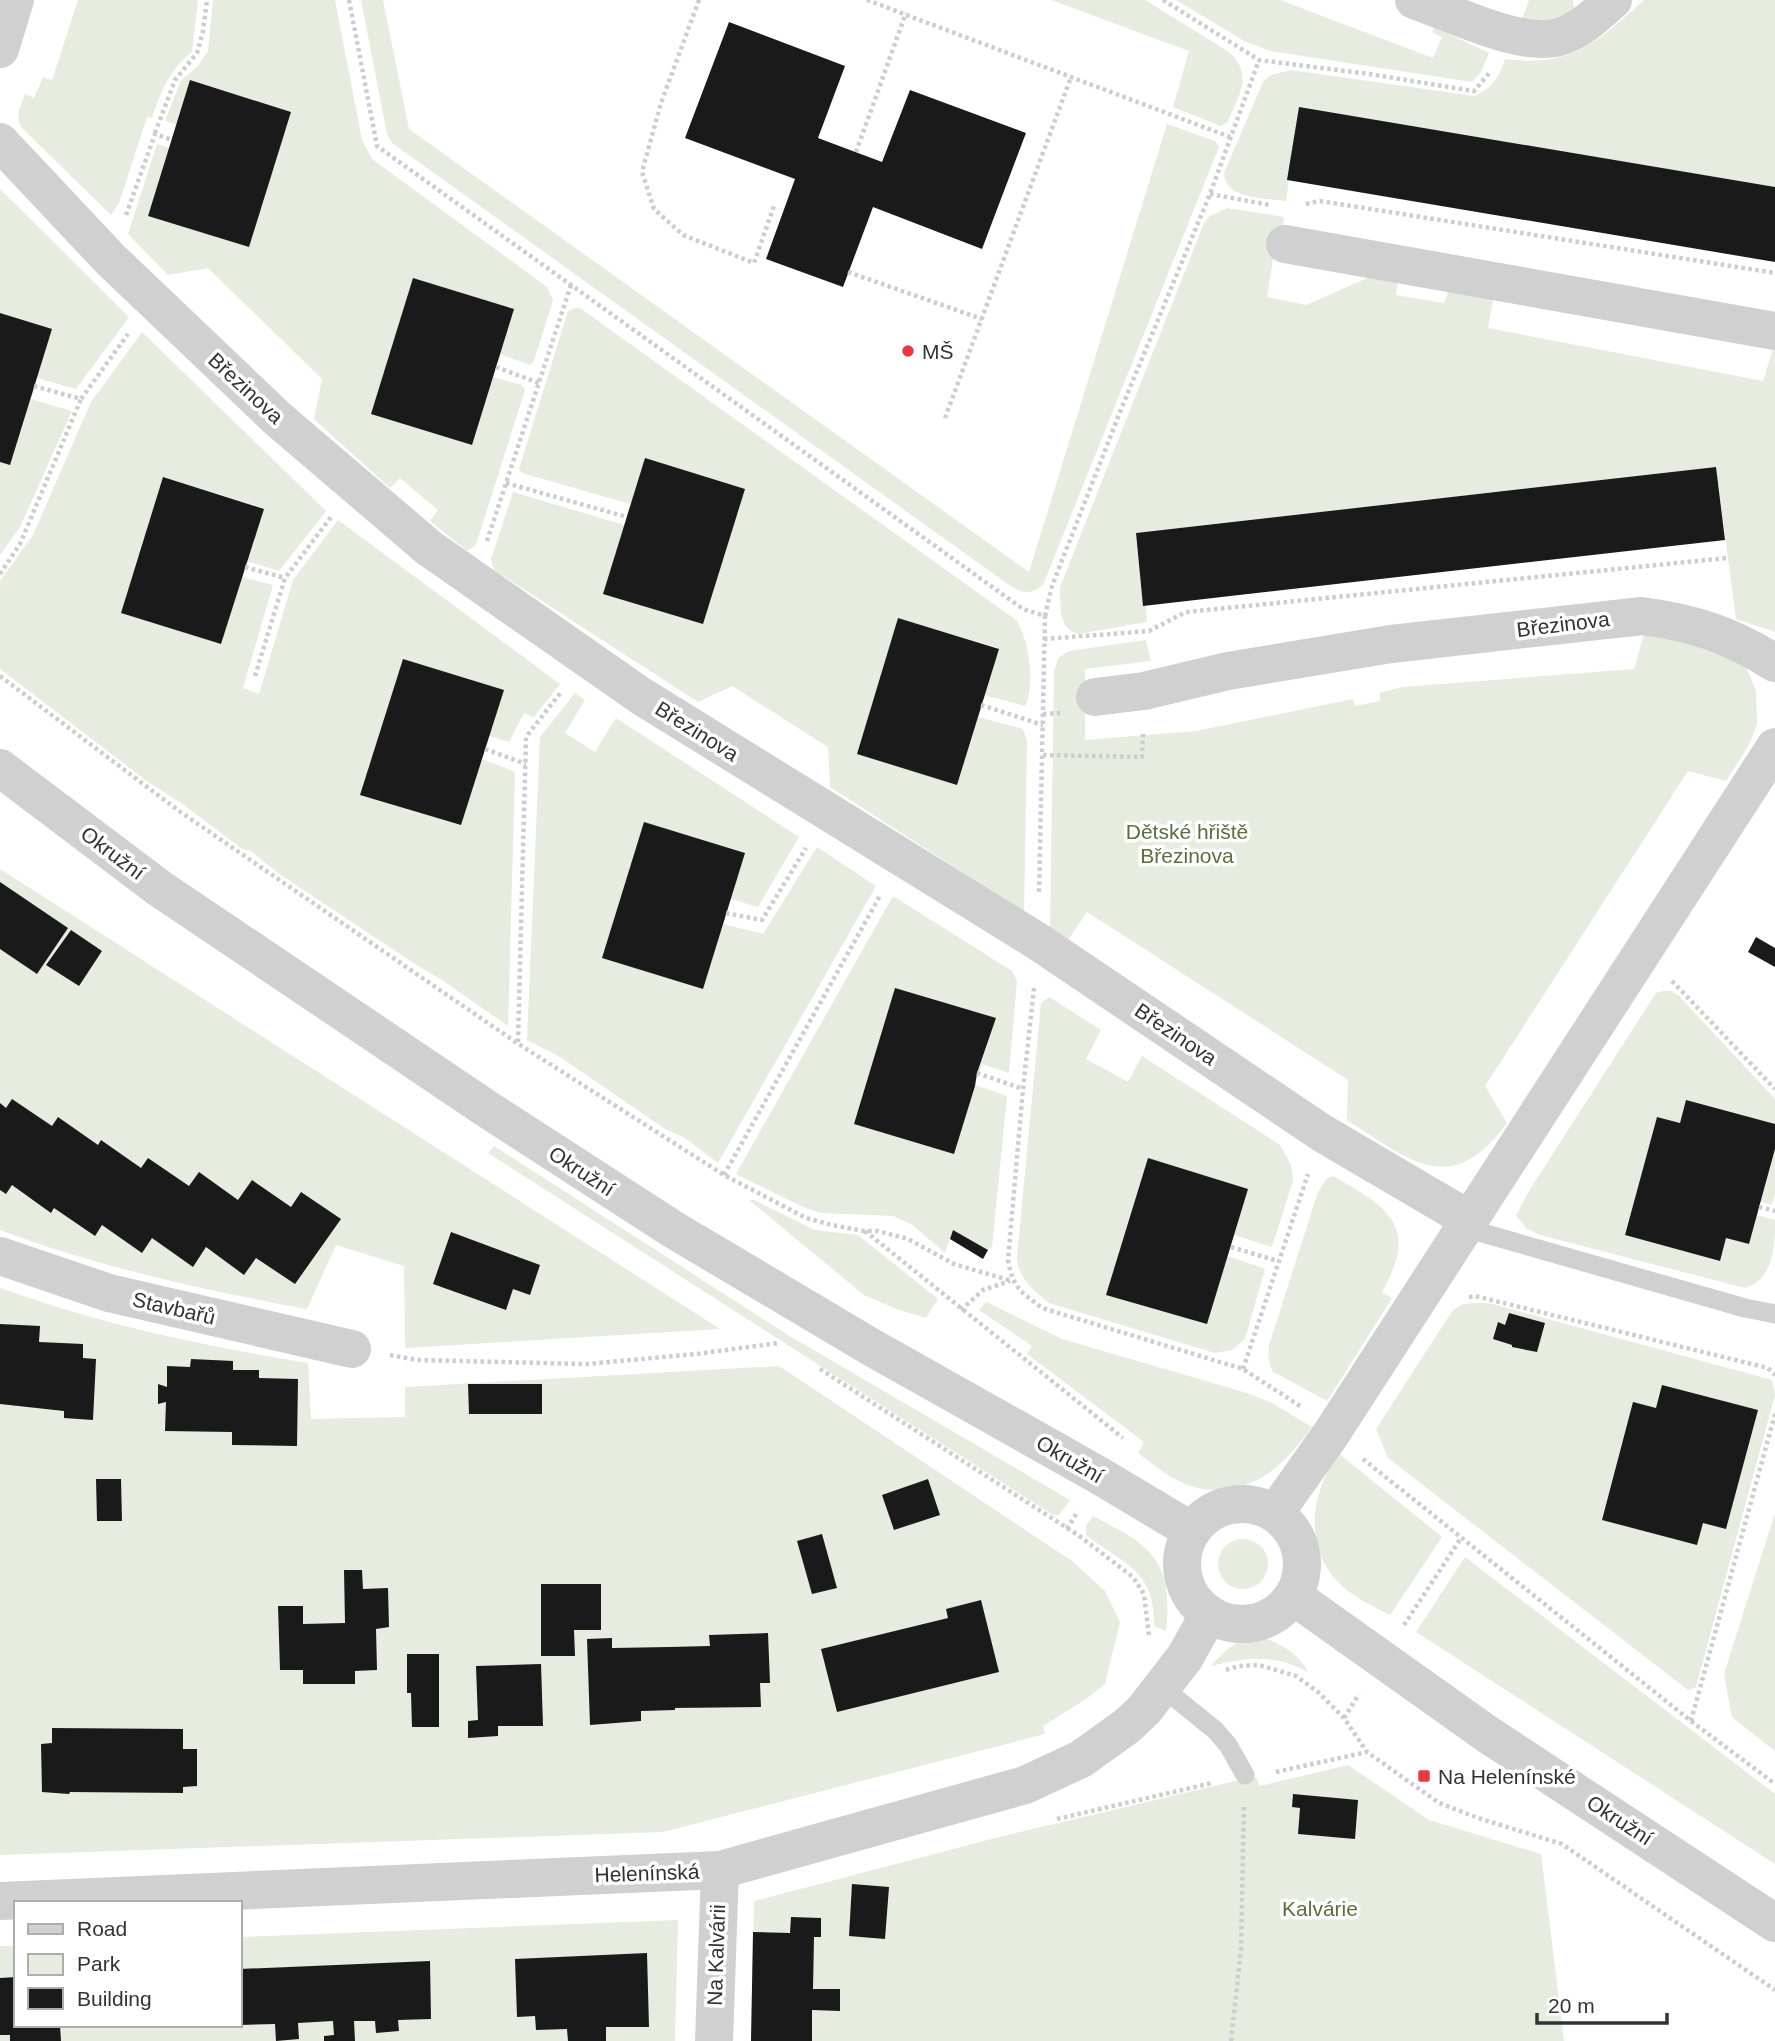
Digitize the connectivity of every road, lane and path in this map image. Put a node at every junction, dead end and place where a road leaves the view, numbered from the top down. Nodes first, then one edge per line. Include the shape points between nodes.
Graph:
1 (15, 0) edge
2 (207, 0) edge
3 (349, 0) edge
4 (699, 0) edge
5 (867, 0) edge
6 (1163, 0) edge
7 (1414, 0) edge
8 (1613, 0) edge
9 (906, 13) junction
10 (0, 49) edge
11 (1259, 60) junction
12 (1071, 77) junction
13 (1474, 91) dead end
14 (155, 134) junction
15 (1230, 137) junction
16 (172, 140) dead end
17 (0, 142) edge
18 (856, 152) dead end
19 (1210, 194) junction
20 (775, 203) dead end
21 (1277, 206) dead end
22 (1300, 206) dead end
23 (1285, 244) dead end
24 (110, 259) junction
25 (848, 272) dead end
26 (1775, 273) edge
27 (571, 285) junction
28 (982, 319) junction
29 (132, 329) dead end
30 (1775, 331) edge
31 (496, 367) dead end
32 (539, 383) junction
33 (34, 386) dead end
34 (82, 399) junction
35 (945, 418) dead end
36 (506, 483) junction
37 (335, 511) dead end
38 (627, 517) dead end
39 (485, 547) dead end
40 (1727, 558) dead end
41 (245, 568) dead end
42 (0, 574) edge
43 (285, 578) junction
44 (1045, 617) junction
45 (1044, 639) junction
46 (1775, 663) edge
47 (0, 676) edge
48 (255, 676) dead end
49 (563, 689) dead end
50 (1095, 697) dead end
51 (981, 705) dead end
52 (1043, 725) junction
53 (485, 749) dead end
54 (1042, 755) junction
55 (1142, 757) dead end
56 (1771, 763) edge
57 (526, 764) junction
58 (0, 768) edge
59 (807, 846) dead end
60 (887, 884) dead end
61 (726, 913) dead end
62 (1037, 941) junction
63 (1671, 980) dead end
64 (517, 1043) junction
65 (977, 1073) dead end
66 (1775, 1088) edge
67 (1023, 1089) junction
68 (1309, 1169) dead end
69 (724, 1175) junction
70 (1759, 1207) dead end
71 (1775, 1211) edge
72 (1468, 1224) junction
73 (864, 1231) junction
74 (1231, 1247) dead end
75 (0, 1256) edge
76 (1278, 1261) junction
77 (1012, 1281) junction
78 (1466, 1298) dead end
79 (1775, 1314) edge
80 (779, 1343) dead end
81 (352, 1349) joint
82 (814, 1365) dead end
83 (1243, 1369) junction
84 (1775, 1375) edge
85 (1775, 1414) edge
86 (1331, 1434) junction
87 (1275, 1513) junction
88 (1192, 1531) junction
89 (1293, 1596) junction
90 (1209, 1614) junction
91 (1146, 1647) dead end
92 (1224, 1670) dead end
93 (1163, 1688) junction
94 (1691, 1721) junction
95 (1367, 1752) junction
96 (1282, 1771) dead end
97 (1245, 1775) joint
98 (1775, 1784) edge
99 (720, 1870) junction
100 (0, 1900) edge
101 (1775, 1923) edge
102 (1775, 1990) edge
103 (714, 2041) edge
104 (1231, 2041) edge

1 - 10 street
2 - 14 path via 197,53 175,80
3 - 27 path via 377,146
4 - 20 path via 661,103 642,172 654,209 683,234 754,263
5 - 9 path
6 - 11 path
7 - 8 street via 1517,37 1545,40 1582,26
9 - 12 path
9 - 18 path
11 - 13 path
11 - 15 path
12 - 15 path
12 - 28 path
14 - 16 path
14 - 24 path
15 - 19 path
17 - 24 street, Březinova
19 - 21 path
19 - 44 path via 1052,586
22 - 26 path via 1320,201
23 - 30 street
24 - 62 street, Březinova via 278,419 429,548 641,696
25 - 28 path
27 - 32 path
27 - 44 path via 1023,609
28 - 35 path
29 - 34 path
31 - 32 path
32 - 36 path
33 - 34 path
34 - 42 path via 20,544
36 - 38 path
36 - 39 path
37 - 43 path
40 - 45 path via 1186,612 1149,631
41 - 43 path
43 - 48 path
44 - 45 path
45 - 52 path
46 - 50 street, Březinova via 1719,632 1642,615 1391,644
47 - 64 path via 179,811
49 - 57 path via 526,737
51 - 52 path
52 - 54 path
53 - 57 path
54 - 55 path
54 - 62 path
56 - 72 street
57 - 64 path
58 - 88 street, Okružní via 159,888 674,1230
59 - 61 path via 762,920
60 - 69 path
62 - 67 path
62 - 72 street, Březinova via 1322,1133
63 - 66 path
64 - 69 path
65 - 67 path
67 - 77 path via 1008,1260
68 - 76 path
69 - 73 path via 806,1218
70 - 71 path
72 - 79 lane
72 - 86 street
73 - 77 path via 908,1239 954,1264
73 - 77 path via 961,1310 983,1290
74 - 76 path
75 - 81 street, Stavbařů via 109,1293
76 - 83 path
77 - 83 path via 1041,1308
78 - 84 path via 1475,1296 1768,1368
80 - 81 path via 587,1364 417,1360
82 - 91 path via 1068,1528 1133,1577 1144,1594
83 - 86 path via 1292,1399
85 - 94 path
86 - 87 street
86 - 94 path
87 - 88 street via 1253,1505 1228,1505 1214,1510
87 - 89 street via 1296,1536 1301,1552 1302,1567
88 - 90 street via 1185,1546 1183,1576 1197,1603
89 - 90 street via 1282,1609 1256,1622 1239,1624
89 - 101 street, Okružní via 1487,1734
90 - 93 street, Helenínská
92 - 95 path via 1259,1665 1296,1676 1344,1718
93 - 97 lane via 1215,1730
93 - 99 street, Helenínská via 1127,1726 1081,1759 1026,1785
94 - 98 path
95 - 96 path
95 - 102 path via 1439,1803 1562,1844
97 - 104 path via 1241,1949
99 - 100 street, Helenínská
99 - 103 street, Na Kalvárii

